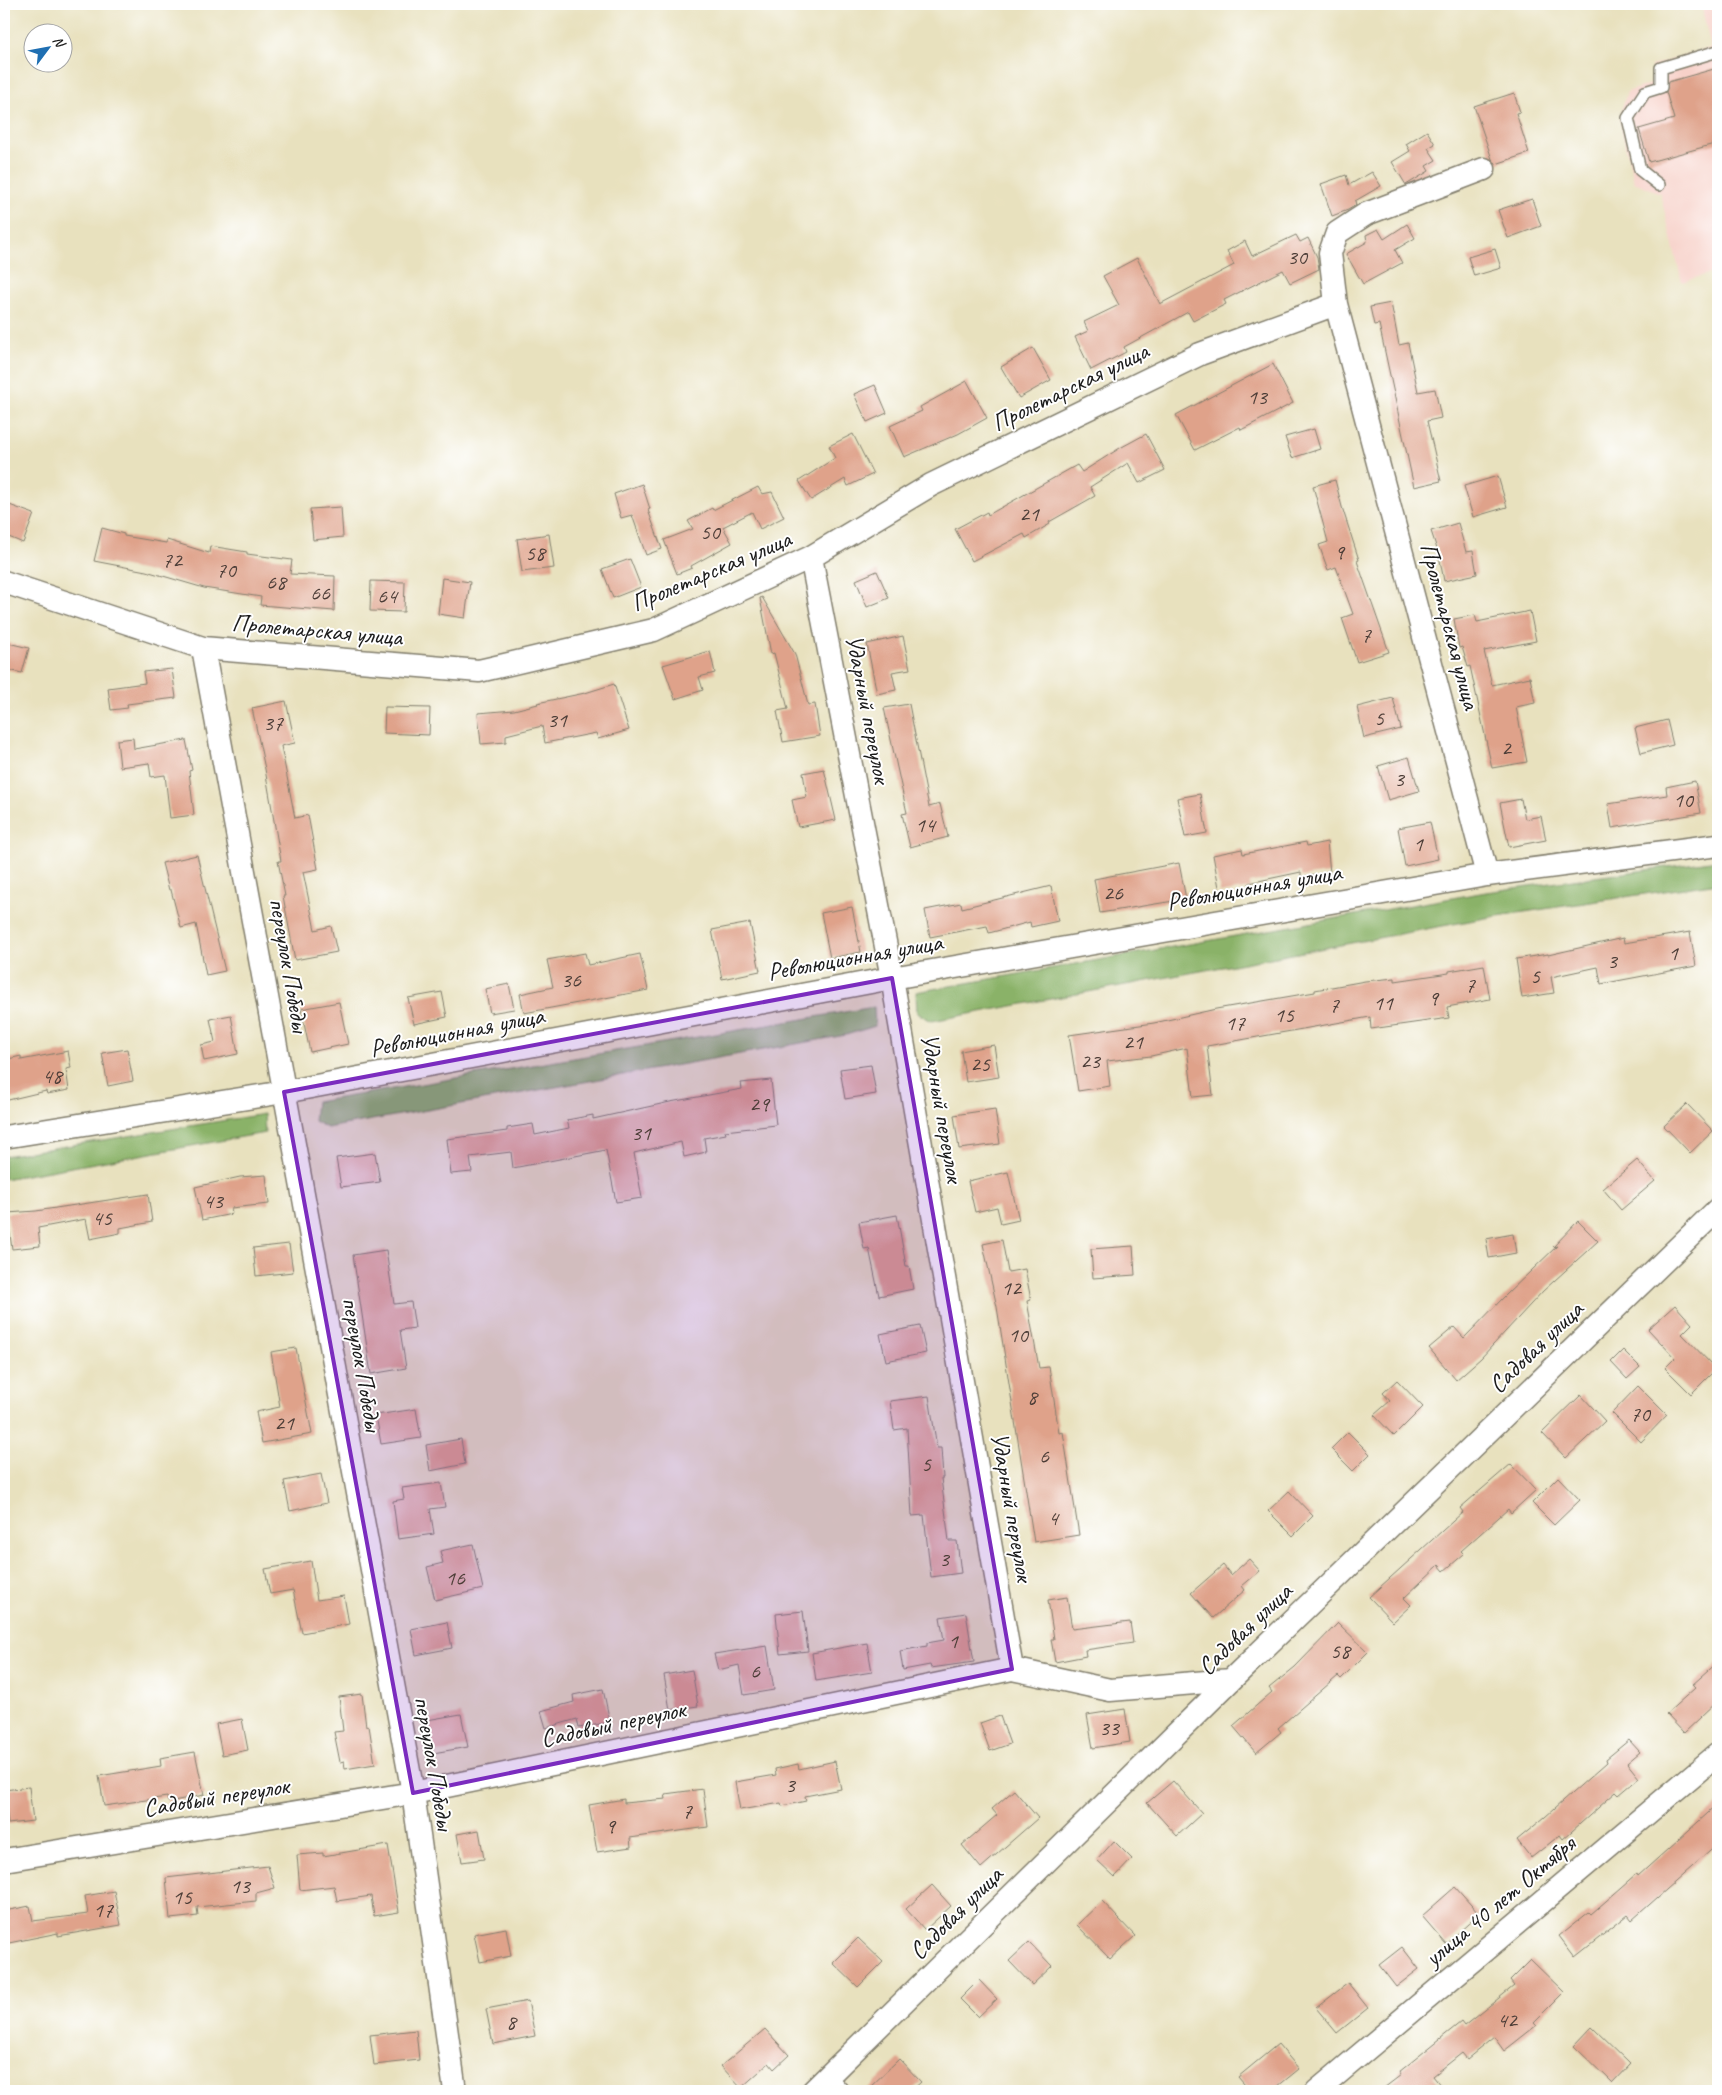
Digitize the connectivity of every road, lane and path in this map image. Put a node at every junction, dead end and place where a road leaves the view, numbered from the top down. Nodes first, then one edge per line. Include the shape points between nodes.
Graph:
1 (1718, 52) edge
2 (1484, 169) dead end
3 (1659, 185) dead end
4 (1336, 304) junction
5 (811, 557) junction
6 (4, 582) edge
7 (203, 648) junction
8 (1718, 845) edge
9 (1487, 876) junction
10 (892, 978) junction
11 (284, 1092) junction
12 (4, 1137) edge
13 (1718, 1209) edge
14 (1012, 1669) junction
15 (1232, 1680) junction
16 (1718, 1754) edge
17 (413, 1793) junction
18 (4, 1860) edge
19 (837, 2083) edge
20 (455, 2091) edge
21 (814, 2091) edge
22 (1317, 2091) edge

1 - 3 lane via 1662,68 1661,87 1645,92 1628,118 1640,170
2 - 4 street, Пролетарская улица via 1366,214 1337,233 1330,253
4 - 5 street, Пролетарская улица via 1200,354 931,486
4 - 9 street, Пролетарская улица
5 - 7 street, Пролетарская улица via 654,630 479,672
5 - 10 street, Ударный переулок
6 - 7 street, Пролетарская улица
7 - 11 street, переулок Победы
8 - 9 street, Революционная улица
9 - 10 street, Революционная улица
10 - 11 street, Революционная улица
10 - 14 street, Ударный переулок
11 - 12 street, Революционная улица
11 - 17 street, переулок Победы
13 - 15 street, Садовая улица
14 - 15 street, Садовый переулок via 1110,1690
14 - 17 street, Садовый переулок
15 - 19 street, Садовая улица
16 - 22 street, улица 40 лет Октября
17 - 18 street, Садовый переулок
17 - 20 street, переулок Победы
19 - 21 street, Садовая улица

